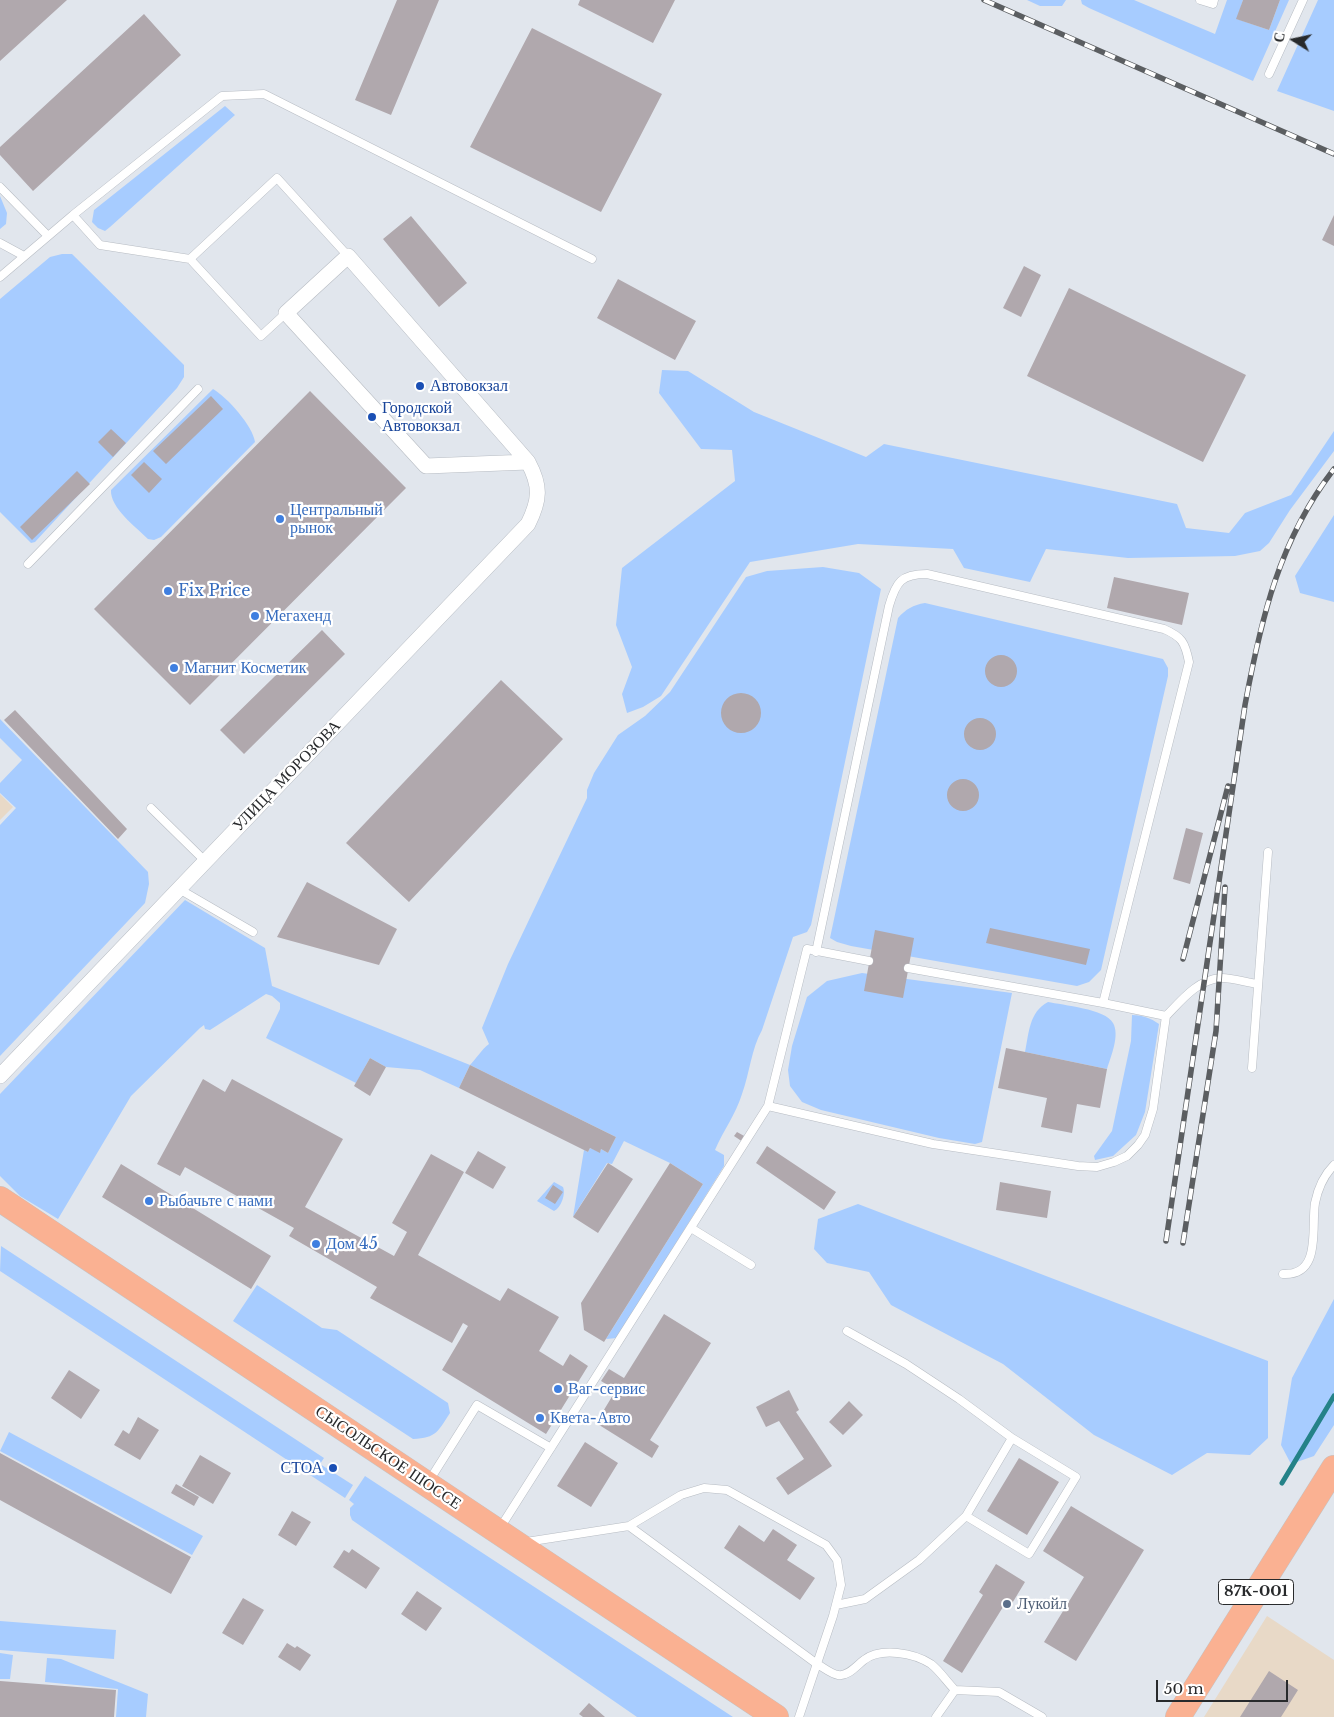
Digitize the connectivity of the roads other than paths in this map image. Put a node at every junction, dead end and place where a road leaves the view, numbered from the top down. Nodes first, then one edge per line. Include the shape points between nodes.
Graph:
1 (1200, 0) edge
2 (1214, 0) edge
3 (1303, 0) edge
4 (1269, 74) dead end
5 (0, 187) edge
6 (73, 215) junction
7 (48, 236) junction
8 (0, 243) edge
9 (24, 256) junction
10 (348, 256) junction
11 (190, 259) junction
12 (592, 260) dead end
13 (0, 277) edge
14 (286, 313) junction
15 (198, 389) dead end
16 (528, 462) junction
17 (28, 564) dead end
18 (151, 808) dead end
19 (1268, 852) dead end
20 (205, 861) junction
21 (178, 889) junction
22 (253, 932) dead end
23 (816, 952) junction
24 (869, 961) dead end
25 (908, 968) dead end
26 (1258, 984) junction
27 (1104, 1003) junction
28 (1166, 1016) junction
29 (1252, 1068) dead end
30 (0, 1076) edge
31 (768, 1106) junction
32 (1334, 1165) edge
33 (0, 1199) edge
34 (691, 1228) junction
35 (751, 1265) dead end
36 (1283, 1274) dead end
37 (847, 1330) dead end
38 (1012, 1438) junction
39 (551, 1448) junction
40 (1334, 1468) edge
41 (427, 1484) junction
42 (966, 1516) junction
43 (629, 1526) junction
44 (507, 1537) junction
45 (836, 1605) junction
46 (817, 1664) junction
47 (955, 1690) junction
48 (776, 1717) edge
49 (800, 1717) edge
50 (936, 1717) edge
51 (1042, 1717) edge
52 (1178, 1717) edge

1 - 2 lane via 1213,4
3 - 4 lane
5 - 7 lane
6 - 7 lane
6 - 11 lane via 100,245
6 - 12 lane via 222,96 264,94
7 - 9 lane
8 - 9 lane
9 - 13 lane
10 - 11 lane via 277,178
10 - 14 street
10 - 16 street, УЛИЦА МОРОЗОВА
11 - 14 lane via 261,336
14 - 16 street via 426,466
15 - 17 lane
16 - 20 street, УЛИЦА МОРОЗОВА via 536,476 538,492 536,508 528,524
18 - 20 lane
19 - 26 lane
20 - 21 street, УЛИЦА МОРОЗОВА
21 - 22 lane
21 - 30 street, УЛИЦА МОРОЗОВА
23 - 24 lane
23 - 27 lane via 894,588 904,578 927,574 1164,629 1178,636 1184,644 1189,662
23 - 31 lane via 807,949
25 - 27 lane
26 - 28 lane via 1220,978 1212,980 1196,987
26 - 29 lane
27 - 28 lane
28 - 31 lane via 1146,1135 1127,1156 1097,1167 933,1144
31 - 34 lane
32 - 36 lane via 1324,1175 1316,1201 1311,1260 1303,1269
33 - 41 main road, СЫСОЛЬСКОЕ ШОССЕ
34 - 35 lane
34 - 39 lane
37 - 38 lane via 906,1364
38 - 42 lane
38 - 42 lane via 1076,1477 1029,1554
39 - 41 lane via 477,1405
39 - 44 lane
40 - 52 main road, 87К-001
41 - 44 main road, СЫСОЛЬСКОЕ ШОССЕ
42 - 45 lane via 919,1560 865,1599
43 - 44 lane
43 - 45 lane via 681,1495 704,1488 728,1490 826,1545 837,1560 841,1585
43 - 46 lane
44 - 48 main road, СЫСОЛЬСКОЕ ШОССЕ
45 - 46 lane
46 - 47 lane via 838,1675 847,1673 866,1658 883,1653 902,1654 931,1665
46 - 49 lane
47 - 50 lane
47 - 51 lane via 999,1692

